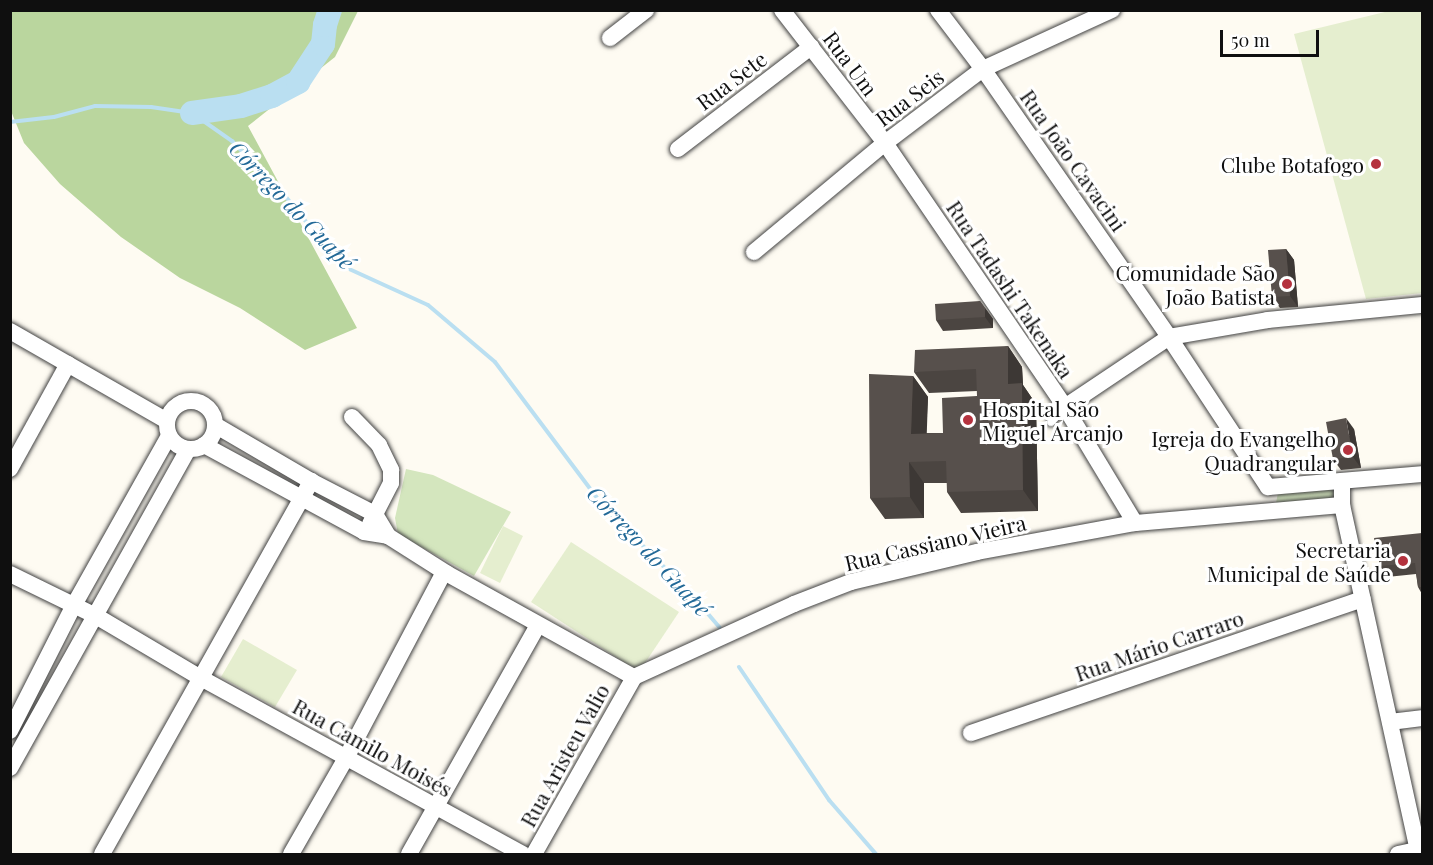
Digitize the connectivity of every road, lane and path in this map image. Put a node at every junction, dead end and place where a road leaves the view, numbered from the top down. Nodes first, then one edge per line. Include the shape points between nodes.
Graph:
1 (646, 10) edge
2 (782, 10) edge
3 (938, 10) edge
4 (1104, 12) edge
5 (610, 38) dead end
6 (811, 47) junction
7 (983, 69) junction
8 (885, 143) junction
9 (678, 149) dead end
10 (754, 252) dead end
11 (1422, 305) edge
12 (10, 332) edge
13 (1169, 337) junction
14 (68, 364) junction
15 (1065, 407) junction
16 (352, 417) dead end
17 (1051, 422) dead end
18 (215, 425) junction
19 (168, 429) junction
20 (196, 447) junction
21 (10, 469) edge
22 (1422, 474) edge
23 (310, 481) junction
24 (1342, 481) junction
25 (1268, 487) junction
26 (302, 499) junction
27 (1342, 505) junction
28 (1263, 512) junction
29 (375, 514) junction
30 (1135, 523) junction
31 (364, 532) junction
32 (388, 536) junction
33 (444, 572) junction
34 (10, 574) edge
35 (1363, 599) junction
36 (74, 605) junction
37 (96, 616) junction
38 (538, 625) junction
39 (634, 677) junction
40 (201, 678) junction
41 (1422, 718) edge
42 (1390, 722) junction
43 (10, 731) edge
44 (971, 733) dead end
45 (346, 758) junction
46 (10, 768) edge
47 (434, 808) junction
48 (1420, 851) edge
49 (102, 855) edge
50 (291, 855) edge
51 (409, 855) edge
52 (523, 855) edge
53 (534, 855) edge
54 (1398, 855) edge

1 - 5 street
2 - 6 street, Rua Um
3 - 7 street, Rua João Cavacini
4 - 7 street, Rua Seis
6 - 8 street, Rua Um
6 - 9 street, Rua Sete
7 - 8 street, Rua Seis
7 - 13 street, Rua João Cavacini
8 - 10 street, Rua Seis
8 - 15 street, Rua Tadashi Takenaka
11 - 13 street via 1268,320
12 - 14 street
13 - 15 street
13 - 25 street, Rua João Cavacini
14 - 19 street
14 - 21 street
15 - 17 lane
15 - 30 street, Rua Tadashi Takenaka
16 - 29 street via 380,445 392,470 391,483
18 - 19 street via 210,410 196,401 174,408
18 - 20 street via 214,433
18 - 23 street
19 - 20 street via 181,447
19 - 36 street
20 - 26 street
20 - 37 street
22 - 24 street
23 - 26 street
23 - 29 street
24 - 25 street
24 - 27 street
25 - 28 street
26 - 31 street
26 - 40 street
27 - 28 street, Rua Cassiano Vieira
27 - 35 street
28 - 30 street, Rua Cassiano Vieira
29 - 31 street
29 - 32 street
30 - 39 street, Rua Cassiano Vieira via 976,552 851,582
31 - 32 street
32 - 33 street
33 - 38 street
33 - 45 street
34 - 36 street, Rua Camilo Moisés
35 - 42 street
35 - 44 street, Rua Mário Carraro
36 - 37 street, Rua Camilo Moisés
36 - 43 street
37 - 40 street, Rua Camilo Moisés
37 - 46 street
38 - 39 street
38 - 47 street
39 - 53 street, Rua Aristeu Valio
40 - 45 street, Rua Camilo Moisés
40 - 49 street
41 - 42 street
42 - 48 street
45 - 47 street, Rua Camilo Moisés
45 - 50 street
47 - 51 street
47 - 52 street, Rua Camilo Moisés
48 - 54 street

